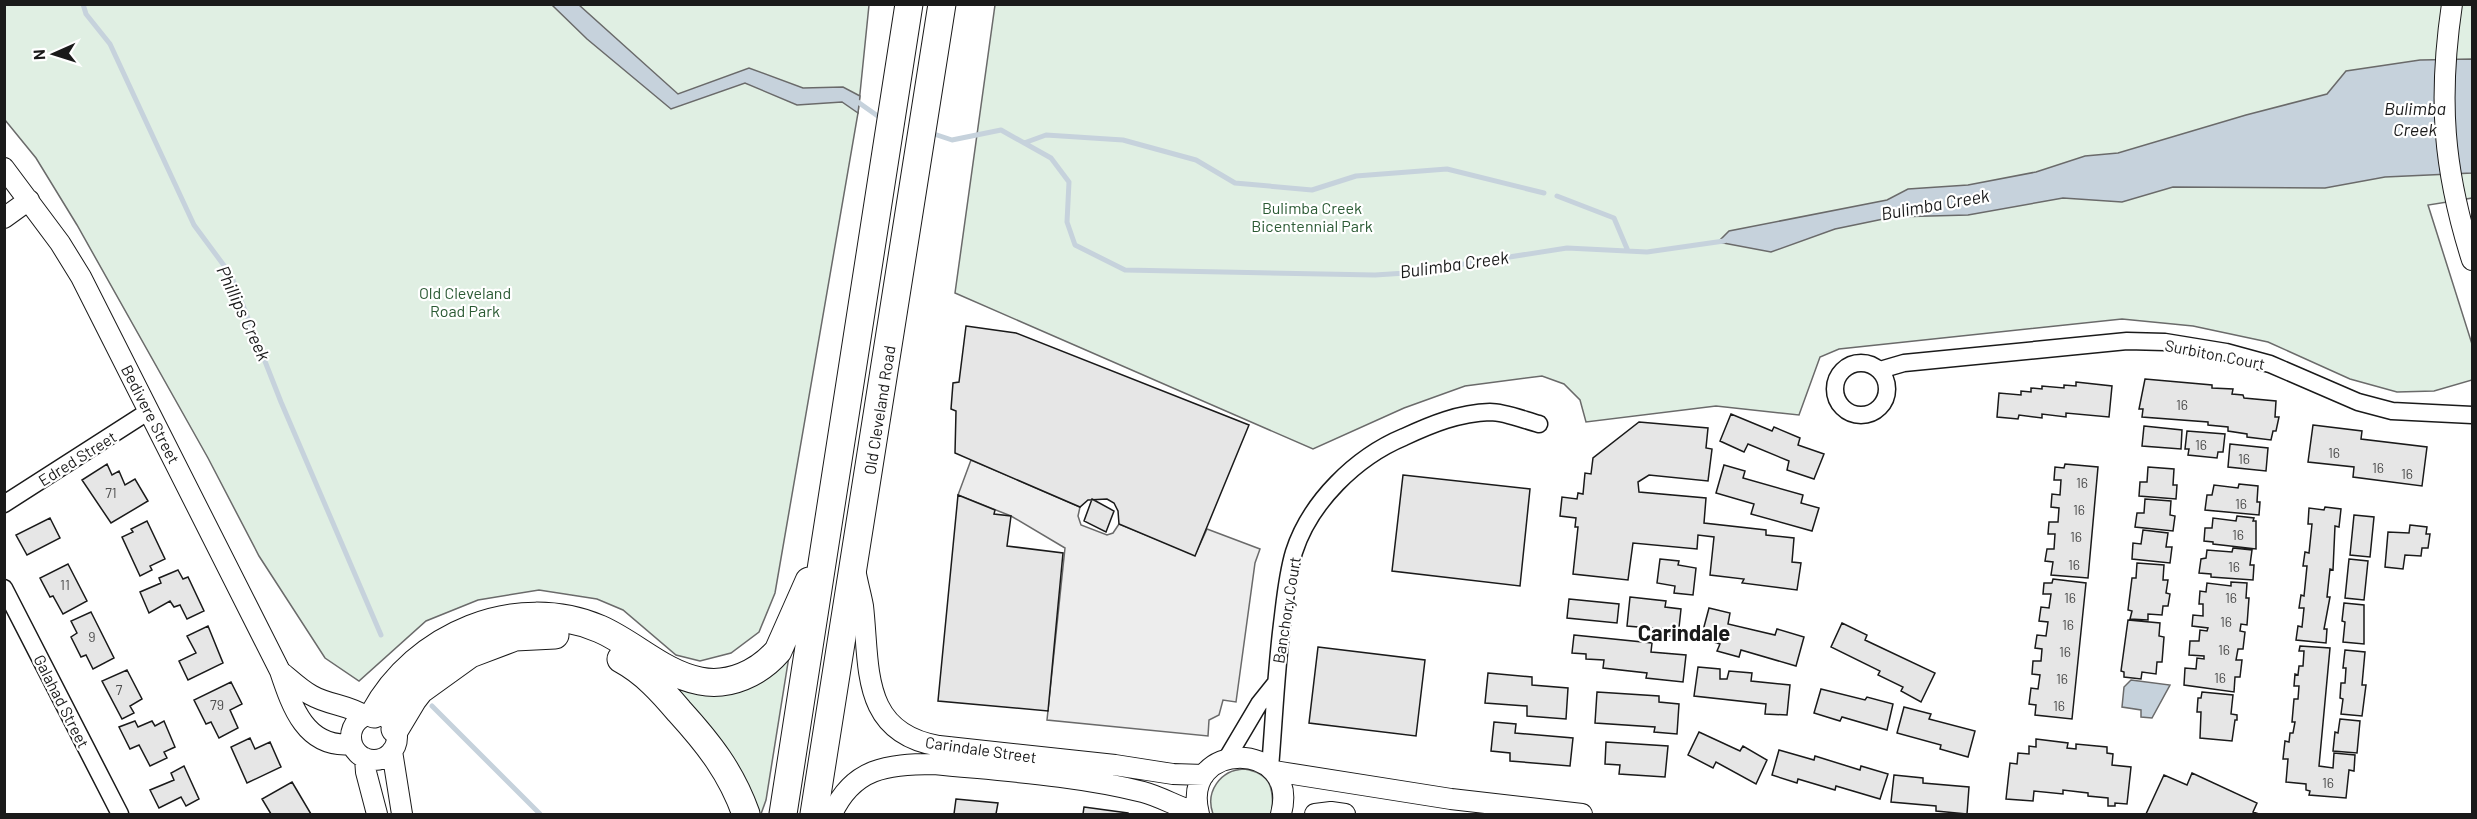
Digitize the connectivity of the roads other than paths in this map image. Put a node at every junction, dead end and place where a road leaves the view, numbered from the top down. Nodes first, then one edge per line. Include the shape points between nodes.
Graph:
1 (909, 4) edge
2 (942, 4) edge
3 (2452, 4) edge
4 (4, 168) edge
5 (29, 200) junction
6 (4, 218) edge
7 (2472, 260) edge
8 (1880, 370) dead end
9 (149, 411) junction
10 (2472, 415) edge
11 (1539, 424) dead end
12 (4, 504) edge
13 (827, 539) junction
14 (854, 564) junction
15 (4, 588) edge
16 (280, 671) junction
17 (1275, 684) junction
18 (382, 728) junction
19 (358, 751) junction
20 (1227, 758) junction
21 (1272, 769) junction
22 (1204, 775) junction
23 (120, 814) edge
24 (377, 814) edge
25 (402, 814) edge
26 (746, 814) edge
27 (783, 814) edge
28 (814, 814) edge
29 (831, 814) edge
30 (1199, 814) edge
31 (1281, 814) edge
32 (1315, 814) edge
33 (1345, 814) edge
34 (1582, 814) edge

1 - 13 highway, Old Cleveland Road
2 - 14 highway, Old Cleveland Road
3 - 7 street via 2445,54 2446,152
4 - 5 street, Bedivere Street
5 - 6 street
5 - 9 street, Bedivere Street via 81,277
8 - 10 street, Surbiton Court via 1904,363 2127,341 2165,342 2270,364 2358,402 2392,411
9 - 12 street, Edred Street
9 - 16 street, Bedivere Street
11 - 17 street, Banchory Court via 1492,412 1446,418 1390,442 1346,474 1312,513 1294,551
13 - 18 highway via 784,641 769,661 744,676 716,682 689,679 583,623 550,617 513,618 466,630 434,649 402,676 381,701
13 - 27 highway, Old Cleveland Road
14 - 22 street, Carindale Street via 873,695 881,711 902,732 939,746
14 - 28 highway, Old Cleveland Road
15 - 23 street, Galahad Street
16 - 18 street, Bedivere Street via 310,695 354,709
16 - 19 street, Bedivere Street via 292,706 311,731 318,738
17 - 20 street, Banchory Court
17 - 21 street, Banchory Court
18 - 19 street via 380,759
18 - 19 street via 355,724 351,738
18 - 25 street
18 - 26 highway via 420,690 470,654 501,640 522,636 575,639 609,652 656,685 722,762
19 - 24 street
20 - 21 street via 1250,757
20 - 22 street
21 - 31 street via 1284,798
21 - 34 street via 1451,799
22 - 30 street via 1196,800
29 - 30 street, Carindale Street via 858,780 882,767 934,764 1080,780 1157,796
32 - 33 street

